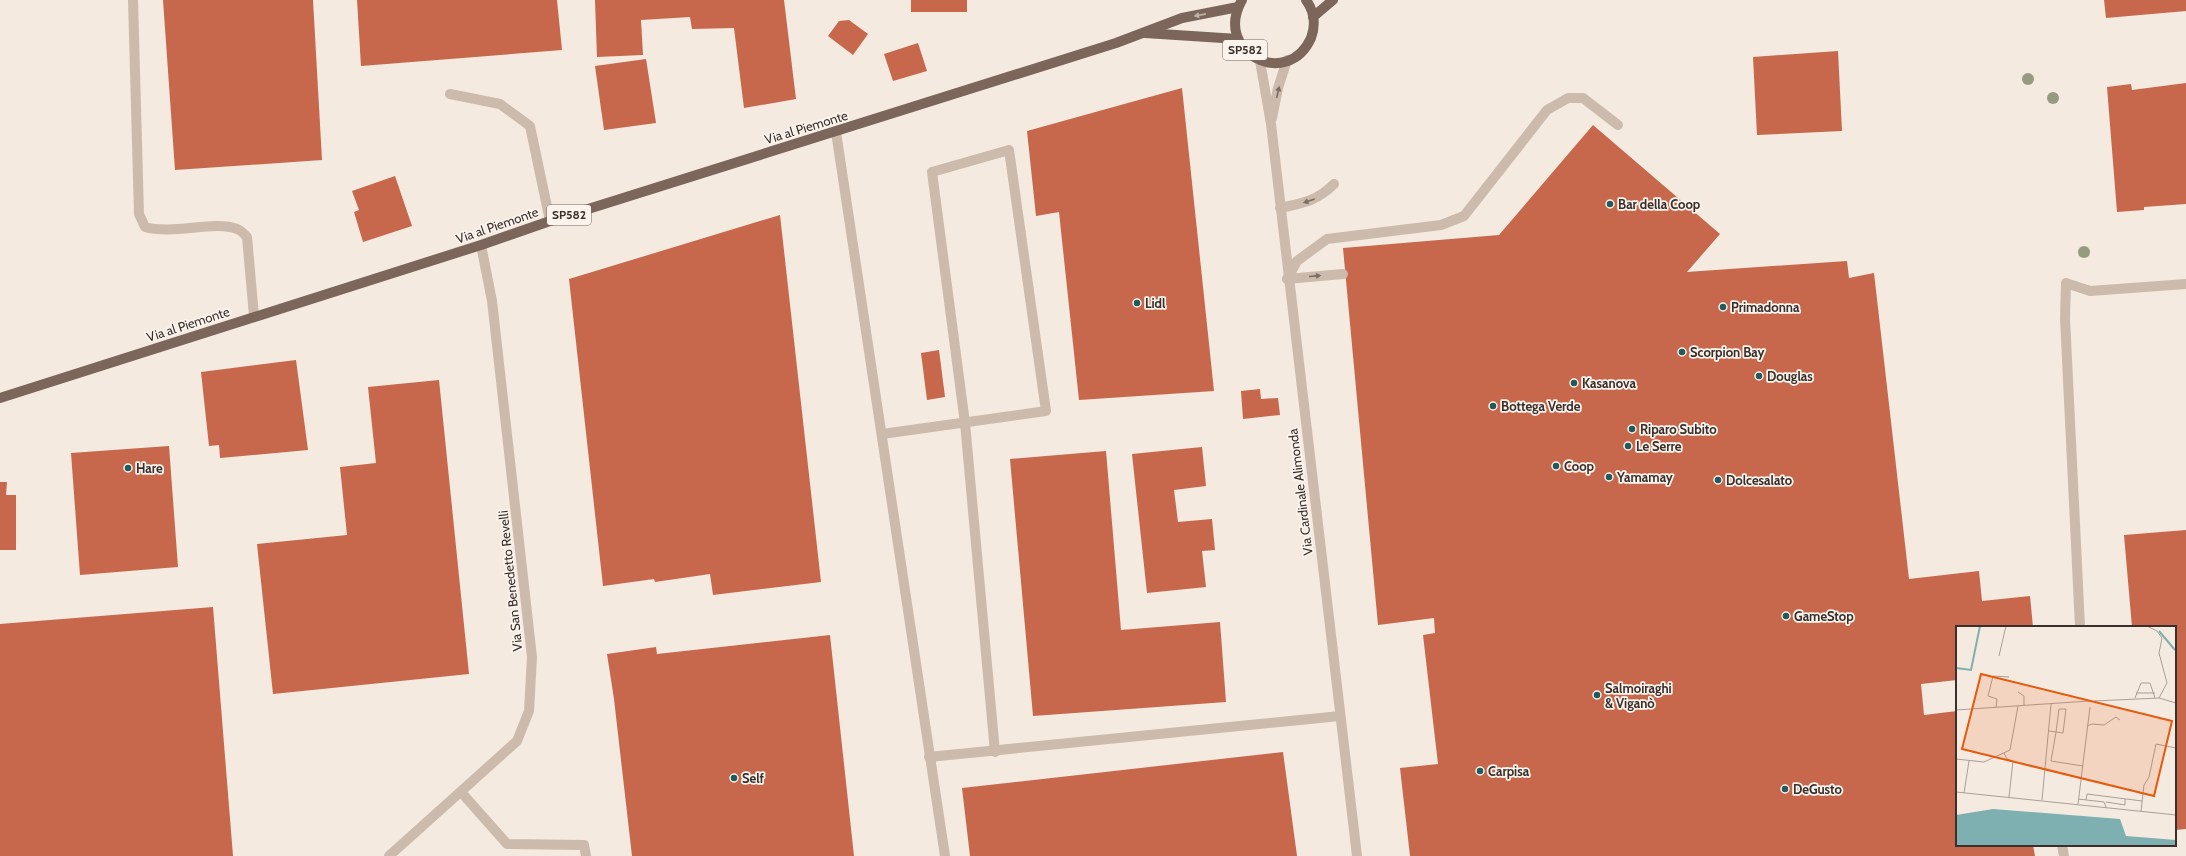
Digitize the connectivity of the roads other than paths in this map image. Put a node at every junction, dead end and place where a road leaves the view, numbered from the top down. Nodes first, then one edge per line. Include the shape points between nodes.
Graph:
1 (133, 0) edge
2 (1306, 0) edge
3 (1333, 0) edge
4 (1240, 3) edge
5 (1314, 16) junction
6 (1139, 33) junction
7 (1238, 39) junction
8 (1260, 60) junction
9 (1287, 60) junction
10 (450, 94) dead end
11 (1271, 124) junction
12 (1618, 125) dead end
13 (836, 132) junction
14 (1334, 184) dead end
15 (1280, 208) junction
16 (550, 221) junction
17 (481, 245) junction
18 (1344, 274) dead end
19 (1287, 279) junction
20 (2186, 284) edge
21 (254, 316) junction
22 (0, 398) edge
23 (965, 423) junction
24 (882, 434) junction
25 (2080, 626) edge
26 (1340, 716) junction
27 (995, 752) junction
28 (929, 757) junction
29 (461, 792) junction
30 (2062, 846) edge
31 (389, 856) edge
32 (586, 856) edge
33 (944, 856) edge
34 (1357, 856) edge
35 (2064, 856) edge

1 - 21 street via 139,214 145,228 158,231 227,226 239,229 246,237
2 - 5 main road
3 - 5 main road
4 -> 6 main road, Via al Piemonte / SP582 via 1182,18
4 - 7 main road, Via al Piemonte / SP582 via 1234,26
5 - 9 main road, SP582 via 1313,33 1308,43 1303,51
6 - 7 main road, Via al Piemonte / SP582
6 - 13 main road, Via al Piemonte / SP582 via 1116,43
7 - 8 main road, SP582 via 1248,53
8 - 9 main road, SP582 via 1272,63
8 - 11 street
11 -> 9 street
10 - 16 street via 500,104 530,126
11 - 15 street, Via Cardinale Alimonda
12 - 19 street via 1583,98 1568,98 1547,110 1464,216 1442,225 1327,239 1297,261
13 - 16 main road, Via al Piemonte / SP582
13 - 24 street
14 -> 15 street via 1326,193 1311,201
15 - 19 street, Via Cardinale Alimonda
16 - 17 main road, Via al Piemonte / SP582
17 - 21 main road, Via al Piemonte / SP582
17 - 29 street, Via San Benedetto Revelli via 492,301 532,657 529,711 517,741
19 -> 18 street
19 - 26 street, Via Cardinale Alimonda
20 - 25 street via 2090,291 2066,283 2065,318
21 - 22 main road, Via al Piemonte / SP582
23 - 23 street via 1046,411 1009,150 932,172
23 - 24 street
23 - 27 street
24 - 28 street
26 - 27 street
26 - 34 street, Via Cardinale Alimonda
27 - 28 street
28 - 33 street
29 - 31 street, Via San Benedetto Revelli
29 - 32 street via 507,844 584,845
30 - 35 street

